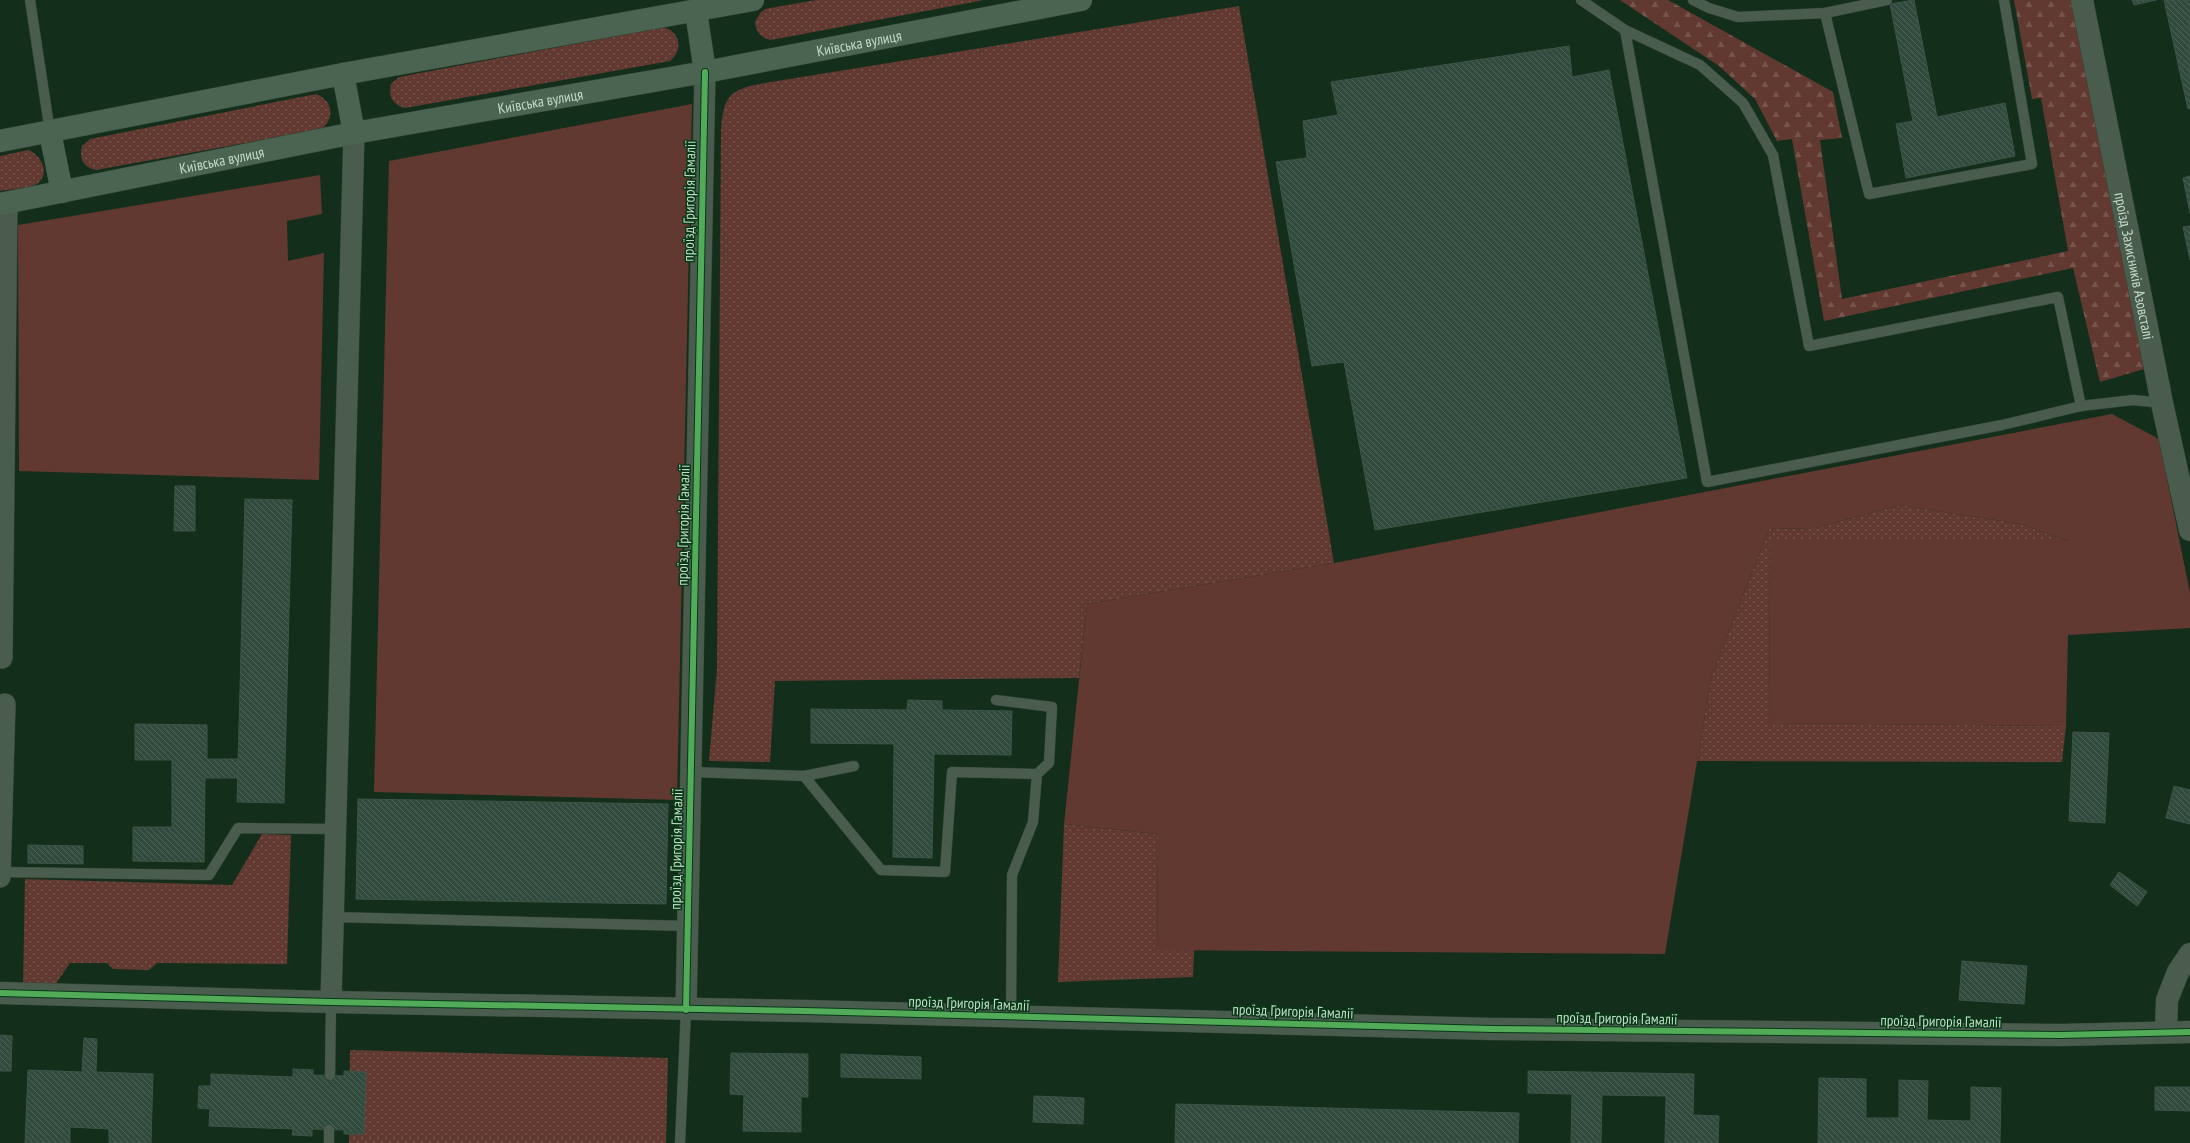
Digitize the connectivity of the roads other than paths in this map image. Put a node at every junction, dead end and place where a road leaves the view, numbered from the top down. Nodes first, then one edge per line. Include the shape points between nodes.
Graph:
1 (30, 0) edge
2 (753, 0) edge
3 (1081, 0) edge
4 (1581, 0) edge
5 (1693, 0) edge
6 (1886, 0) edge
7 (2004, 0) edge
8 (2082, 0) edge
9 (722, 3) edge
10 (696, 11) junction
11 (1825, 13) junction
12 (1625, 30) junction
13 (705, 72) junction
14 (343, 74) junction
15 (50, 132) junction
16 (354, 133) junction
17 (0, 141) edge
18 (62, 192) junction
19 (4, 203) edge
20 (3, 326) edge
21 (2162, 403) junction
22 (2081, 406) junction
23 (2184, 468) edge
24 (2, 483) edge
25 (2190, 530) edge
26 (1, 597) edge
27 (2, 658) dead end
28 (996, 700) dead end
29 (2, 704) edge
30 (854, 766) dead end
31 (690, 772) junction
32 (1037, 774) junction
33 (804, 776) junction
34 (335, 829) junction
35 (0, 872) edge
36 (0, 877) edge
37 (333, 917) junction
38 (688, 926) junction
39 (2190, 954) edge
40 (0, 993) edge
41 (331, 1002) junction
42 (686, 1010) junction
43 (1010, 1017) junction
44 (2166, 1032) junction
45 (2190, 1032) edge
46 (330, 1075) dead end
47 (329, 1130) dead end
48 (328, 1143) edge
49 (680, 1143) edge

1 - 15 lane
2 - 9 main road
3 - 13 main road, Київська вулиця
4 - 12 lane
5 - 11 lane via 1738,17
6 - 11 lane
7 - 11 lane via 2032,164 1869,194
8 - 21 street, проїзд Захисників Азовсталі
9 - 10 main road
10 - 13 main road
10 - 14 main road
12 - 22 lane via 1700,65 1743,103 1766,142 1773,155 1809,346 2058,297
12 - 22 lane via 1707,482 2002,425
13 - 16 main road, Київська вулиця
13 - 31 street, проїзд Григорія Гамалії
14 - 15 main road
14 - 16 main road
15 - 17 main road
15 - 18 main road
16 - 18 main road, Київська вулиця
16 - 34 street
18 - 19 main road, Київська вулиця
19 - 20 street
20 - 24 street
21 - 22 lane via 2133,400
21 - 23 street, проїзд Захисників Азовсталі
23 - 25 street, проїзд Захисників Азовсталі
24 - 26 street
26 - 27 street
28 - 32 lane via 1052,707 1049,762
29 - 35 street
30 - 33 lane
31 - 33 lane
31 - 38 street, проїзд Григорія Гамалії
32 - 33 lane via 952,772 945,872 881,870
32 - 43 lane via 1034,822 1012,875
34 - 35 lane via 238,828 209,875
34 - 37 street
35 - 36 street
37 - 38 lane
37 - 41 street
38 - 42 street, проїзд Григорія Гамалії
39 - 44 street via 2178,972 2167,1000
40 - 41 street
41 - 42 street
41 - 46 lane
42 - 43 street, проїзд Григорія Гамалії
42 - 49 lane
43 - 44 street, проїзд Григорія Гамалії via 1492,1029 2061,1035
44 - 45 street, проїзд Григорія Гамалії
47 - 48 lane

